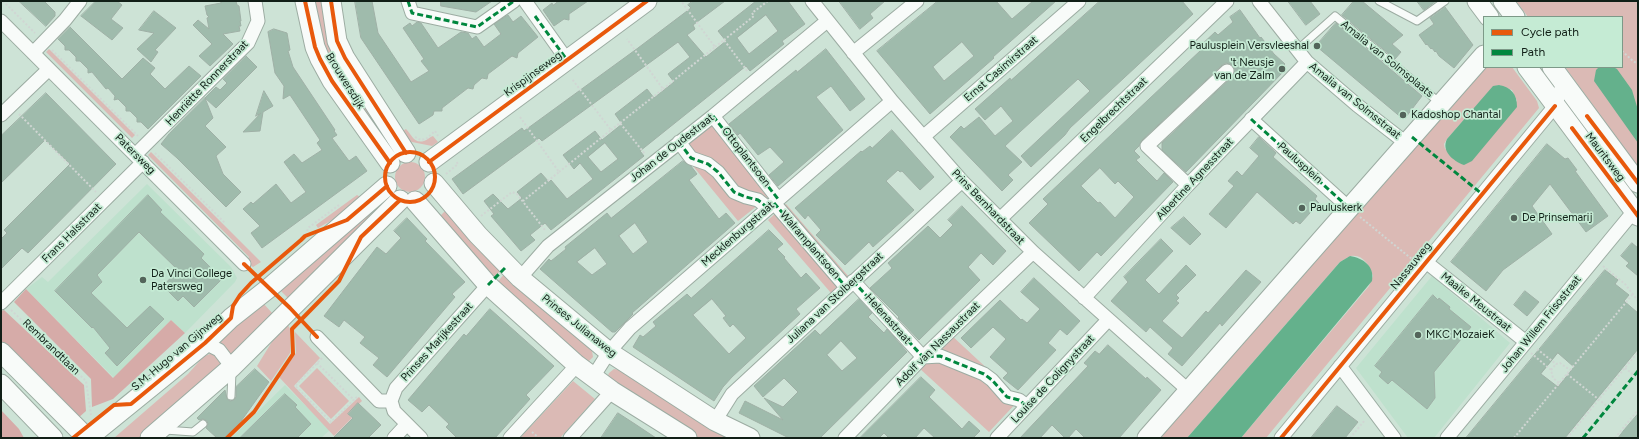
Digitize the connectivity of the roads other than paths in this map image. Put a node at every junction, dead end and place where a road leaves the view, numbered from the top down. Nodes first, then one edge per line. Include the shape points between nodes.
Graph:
1 (80, 1) edge
2 (255, 1) edge
3 (305, 1) edge
4 (331, 1) edge
5 (408, 1) edge
6 (514, 1) edge
7 (524, 1) edge
8 (647, 1) edge
9 (812, 1) edge
10 (917, 1) edge
11 (1079, 1) edge
12 (1227, 1) edge
13 (1259, 1) edge
14 (1379, 1) edge
15 (1445, 1) edge
16 (1477, 1) edge
17 (1503, 1) edge
18 (1488, 16) edge
19 (1514, 16) edge
20 (1, 21) edge
21 (827, 21) junction
22 (1297, 50) junction
23 (33, 52) junction
24 (853, 53) junction
25 (1483, 56) edge
26 (567, 60) junction
27 (1307, 62) junction
28 (1527, 68) edge
29 (1553, 68) edge
30 (49, 69) junction
31 (1227, 71) dead end
32 (1563, 82) junction
33 (892, 101) junction
34 (1441, 104) junction
35 (1555, 106) junction
36 (1, 115) edge
37 (713, 116) junction
38 (1251, 119) junction
39 (923, 137) junction
40 (679, 142) junction
41 (1406, 143) junction
42 (406, 153) junction
43 (139, 158) junction
44 (429, 162) junction
45 (390, 163) junction
46 (962, 181) junction
47 (1638, 183) edge
48 (434, 184) junction
49 (1188, 185) junction
50 (387, 186) junction
51 (408, 200) junction
52 (773, 203) junction
53 (1349, 208) junction
54 (1636, 214) edge
55 (1000, 219) junction
56 (1033, 252) junction
57 (244, 264) dead end
58 (1424, 265) junction
59 (520, 278) junction
60 (850, 284) junction
61 (488, 285) junction
62 (1084, 298) junction
63 (3, 305) edge
64 (1108, 320) junction
65 (317, 337) dead end
66 (205, 343) junction
67 (1524, 344) junction
68 (1, 352) edge
69 (609, 352) junction
70 (923, 357) junction
71 (577, 365) junction
72 (1340, 366) junction
73 (232, 367) junction
74 (593, 377) junction
75 (1, 384) edge
76 (1188, 390) junction
77 (612, 391) junction
78 (231, 396) dead end
79 (391, 401) junction
80 (1027, 406) junction
81 (26, 409) junction
82 (715, 421) junction
83 (203, 424) dead end
84 (407, 424) junction
85 (87, 432) edge
86 (155, 434) edge
87 (37, 438) edge
88 (53, 438) edge
89 (394, 438) edge
90 (421, 438) edge
91 (510, 438) edge
92 (570, 438) edge
93 (688, 438) edge
94 (750, 438) edge
95 (845, 438) edge
96 (997, 438) edge
97 (1147, 438) edge
98 (1281, 438) edge
99 (1394, 438) edge
100 (1447, 438) edge

1 - 23 street
2 - 43 street, Henriëtte Ronnerstraat via 258,21 248,43 146,144
3 - 45 street, Brouwersdijk via 314,47 320,59 332,81
4 - 42 street, Brouwersdijk via 337,41 345,58
5 - 6 street via 412,13 477,27
7 - 26 street
8 - 26 street, Krispijnseweg
9 - 21 street, Prins Bernhardstraat
10 - 24 street
11 - 39 street, Ernst Casimirstraat
12 - 55 street, Engelbrechtstraat
13 - 22 street, Amalia van Solmsstraat
14 - 15 lane via 1417,21
16 - 18 street
17 - 19 street
20 - 23 street, Patersweg
21 - 24 street, Prins Bernhardstraat
21 - 37 street, Johan de Oudestraat
22 - 27 street, Amalia van Solmsstraat
22 - 34 lane, Amalia van Solmsplaats via 1334,16
23 - 30 street, Patersweg
24 - 33 street, Prins Bernhardstraat
25 - 34 street
26 - 44 street, Krispijnseweg
27 - 38 street, Albertine Agnesstraat
27 - 41 street, Amalia van Solmsstraat
28 - 35 street, Mauritsweg
29 - 32 street, Mauritsweg
30 - 36 street
30 - 43 street, Patersweg
31 - 49 street via 1147,146
32 - 35 street, Nassauweg
32 - 47 street, Mauritsweg
33 - 39 street, Prins Bernhardstraat
33 - 52 street, Mecklenburgstraat
34 - 41 street
35 - 54 street, Mauritsweg
35 - 58 street, Nassauweg
37 - 40 street, Johan de Oudestraat
37 - 52 street, Ottoplantsoen
38 - 49 street, Albertine Agnesstraat
38 - 53 street, Paulusplein
39 - 46 street, Prins Bernhardstraat
40 - 52 street, Ottoplantsoen via 691,158 708,164 718,172 734,192
40 - 59 street, Johan de Oudestraat via 548,246
41 - 53 street
42 - 44 street via 419,154
42 - 45 street via 397,156
43 - 57 street, Patersweg
43 - 63 street, Frans Halsstraat via 105,200
44 - 48 street via 435,174
45 - 50 street via 386,171
46 - 55 street, Prins Bernhardstraat
46 - 60 street, Juliana van Stolbergstraat
48 - 51 street via 427,195
48 - 59 street, Prinses Julianaweg
49 - 62 street, Albertine Agnesstraat
50 - 51 street via 392,194
50 - 66 street, S.M. Hugo van Gijnweg
51 - 61 street
51 - 73 street via 290,308
52 - 60 street, Walramplantsoen
52 - 69 street, Mecklenburgstraat via 630,328
53 - 76 street
54 - 67 street, Johan Willem Frisostraat
55 - 56 street, Prins Bernhardstraat
56 - 62 street, Prins Bernhardstraat
56 - 70 street, Adolf van Nassaustraat
58 - 67 street, Maaike Meustraat
58 - 72 street, Nassauweg
59 - 69 street, Prinses Julianaweg
60 - 70 street, Helenastraat
60 - 82 street, Juliana van Stolbergstraat via 732,394
61 - 71 street
61 - 79 street, Prinses Marijkestraat via 396,388
62 - 64 street, Prins Bernhardstraat
64 - 76 street, Prins Bernhardstraat
64 - 80 street, Louise de Colignystraat
65 - 79 street via 379,401
66 - 73 street, S.M. Hugo van Gijnweg via 219,350
66 - 85 street, S.M. Hugo van Gijnweg
67 - 100 street, Johan Willem Frisostraat
68 - 85 street
69 - 74 street, Mecklenburgstraat
69 - 82 street, Prinses Julianaweg
70 - 80 street via 940,356 980,372 992,380 1007,397 1019,400
70 - 95 street, Adolf van Nassaustraat
71 - 74 street
71 - 91 street
72 - 98 street, Nassauweg
72 - 99 street
73 - 78 lane
73 - 86 street
74 - 77 street
75 - 81 street
76 - 97 street
77 - 92 street
77 - 93 street
79 - 84 street via 394,411
80 - 96 street, Louise de Colignystraat
81 - 87 street
81 - 88 street
82 - 94 street, Prinses Julianaweg
83 - 86 lane via 193,432
84 - 89 street
84 - 90 street

